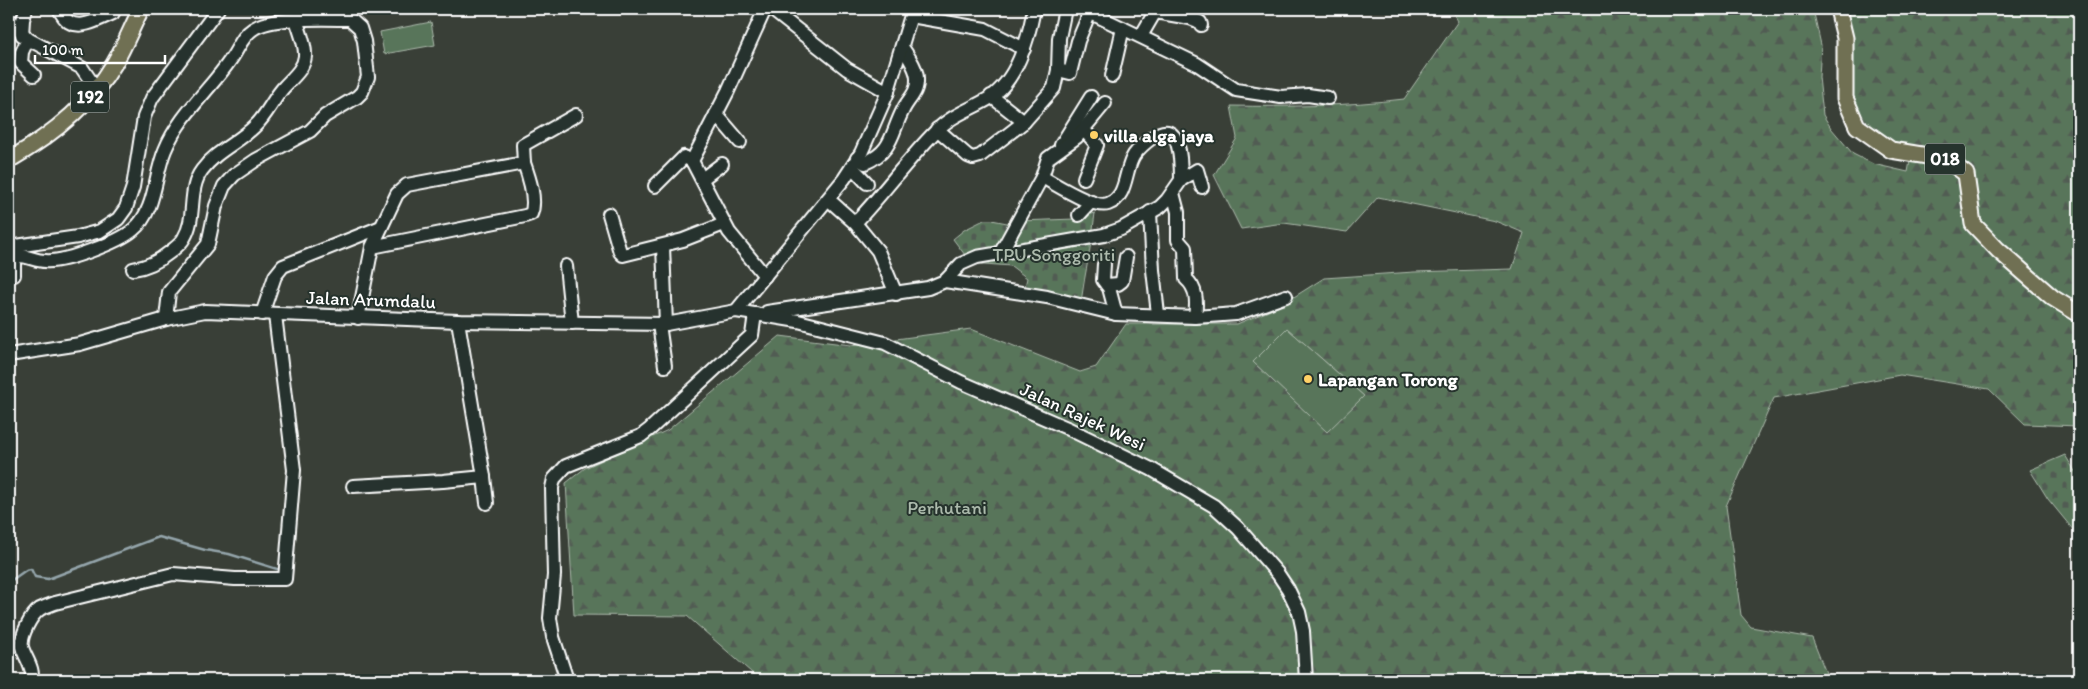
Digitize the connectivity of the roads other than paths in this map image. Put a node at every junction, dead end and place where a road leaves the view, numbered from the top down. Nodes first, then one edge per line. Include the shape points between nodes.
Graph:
1 (12, 9) edge
2 (26, 9) edge
3 (59, 9) edge
4 (141, 9) edge
5 (218, 9) edge
6 (765, 9) edge
7 (771, 9) edge
8 (1034, 9) edge
9 (1065, 9) edge
10 (1838, 9) edge
11 (1087, 11) edge
12 (912, 12) edge
13 (113, 13) dead end
14 (9, 14) edge
15 (9, 19) edge
16 (296, 19) junction
17 (1201, 26) dead end
18 (1123, 28) junction
19 (1141, 36) junction
20 (25, 37) junction
21 (902, 47) junction
22 (1024, 48) junction
23 (1058, 70) junction
24 (34, 74) dead end
25 (1112, 76) dead end
26 (96, 90) junction
27 (888, 92) junction
28 (992, 96) junction
29 (1091, 97) dead end
30 (1328, 98) dead end
31 (1105, 103) dead end
32 (716, 114) junction
33 (576, 115) dead end
34 (1024, 122) junction
35 (937, 129) junction
36 (1084, 130) junction
37 (740, 142) dead end
38 (1056, 151) junction
39 (9, 160) edge
40 (692, 161) junction
41 (854, 162) junction
42 (524, 163) junction
43 (722, 164) dead end
44 (1042, 177) junction
45 (1084, 178) dead end
46 (702, 180) junction
47 (1181, 180) junction
48 (867, 183) dead end
49 (655, 186) dead end
50 (1202, 187) dead end
51 (1173, 193) junction
52 (828, 199) junction
53 (1091, 202) junction
54 (1150, 212) junction
55 (609, 214) dead end
56 (1079, 215) dead end
57 (855, 223) junction
58 (724, 224) junction
59 (381, 227) junction
60 (663, 246) junction
61 (9, 247) edge
62 (372, 247) junction
63 (1001, 252) junction
64 (1126, 257) dead end
65 (1104, 264) dead end
66 (566, 266) dead end
67 (133, 269) dead end
68 (14, 275) dead end
69 (765, 276) junction
70 (946, 281) junction
71 (1107, 285) junction
72 (896, 294) junction
73 (1286, 296) dead end
74 (736, 311) junction
75 (757, 314) junction
76 (1116, 314) junction
77 (1158, 314) junction
78 (2079, 314) edge
79 (268, 315) junction
80 (1195, 317) junction
81 (358, 318) junction
82 (166, 319) junction
83 (458, 321) junction
84 (572, 323) junction
85 (663, 324) junction
86 (9, 355) edge
87 (665, 366) dead end
88 (484, 477) junction
89 (353, 486) dead end
90 (487, 503) dead end
91 (31, 680) edge
92 (567, 680) edge
93 (1306, 680) edge

1 - 14 street
2 - 20 street via 23,20
3 - 13 street via 69,22 76,24 87,24
4 - 26 main road, 192 via 114,64
5 - 61 street via 152,98 142,127 133,187 126,208 118,219 100,231 78,237
6 - 32 street
7 - 27 street via 847,69
8 - 22 street
9 - 23 street via 1059,38
10 - 78 main road, 018 via 1845,38 1845,98 1857,126 1891,150 1946,160 1966,174 1973,224 2053,298
11 - 18 street
11 - 23 street via 1070,73
12 - 21 street
12 - 22 street via 985,29
15 - 20 street
16 - 67 street via 306,53 298,72 255,126 214,155 201,171 192,190 189,226 184,238 166,256
16 - 68 street via 254,28 242,39 231,59 175,132 165,151 145,217 133,230 113,242 59,260 46,262 19,256 14,260
16 - 82 street via 354,21 364,41 368,77 365,86 357,97 324,116 310,131 256,160 224,186 208,244 169,292
17 - 19 street via 1190,18 1155,12
18 - 19 street
18 - 25 street
19 - 30 street via 1197,64 1236,90 1282,97 1308,95
20 - 24 street via 22,63
20 - 26 street via 82,68
21 - 27 street
21 - 41 street via 915,68 914,94 880,155 866,163
22 - 28 street via 1004,84
23 - 34 street via 1054,88
26 - 39 main road, 192 via 48,134
27 - 41 street
28 - 34 street
28 - 35 street
29 - 38 street
31 - 36 street
32 - 37 street
32 - 40 street
33 - 42 street via 522,145
34 - 35 street via 973,158
35 - 57 street
36 - 38 street
36 - 45 street via 1097,145
38 - 44 street via 1048,158
40 - 46 street
40 - 49 street via 688,157 683,158
41 - 48 street
41 - 52 street
42 - 59 street via 407,185 397,194
42 - 62 street via 533,197 531,214
43 - 46 street
44 - 53 street
44 - 63 street
46 - 58 street
47 - 50 street via 1197,170
47 - 51 street
47 - 53 street via 1176,139 1169,131 1162,131 1134,155 1122,191 1114,200 1108,204
51 - 54 street via 1160,207
51 - 80 street via 1178,212 1178,240 1185,248 1186,279 1195,292
52 - 57 street
52 - 69 street
53 - 56 street
54 - 63 street via 1104,235
54 - 77 street via 1152,270
55 - 60 street via 623,255
57 - 72 street via 878,251
58 - 60 street
58 - 69 street
59 - 62 street
59 - 79 street via 283,266 271,286
60 - 85 street
62 - 81 street
63 - 70 street via 961,264
64 - 71 street via 1122,281
65 - 71 street via 1103,280
66 - 84 street
69 - 74 street
70 - 72 street
70 - 76 street via 1047,297
71 - 76 street
72 - 75 street
73 - 80 street via 1236,314
74 - 75 street, Jalan Rajek Wesi
74 - 85 street, Jalan Arumdalu
75 - 92 street via 752,335 650,428 640,436 566,466 554,479 554,576 550,618
75 - 93 street, Jalan Rajek Wesi via 826,327 884,343 960,382 1151,469 1214,506 1238,528 1288,589 1299,612 1303,631
76 - 77 street
77 - 80 street
79 - 81 street, Jalan Arumdalu
79 - 82 street, Jalan Arumdalu via 205,311
79 - 91 street via 294,470 285,579 173,574 55,603 39,610 22,641 32,672
81 - 83 street, Jalan Arumdalu
82 - 86 street, Jalan Arumdalu via 80,344
83 - 84 street, Jalan Arumdalu
83 - 88 street
84 - 85 street, Jalan Arumdalu
85 - 87 street
88 - 89 street
88 - 90 street

